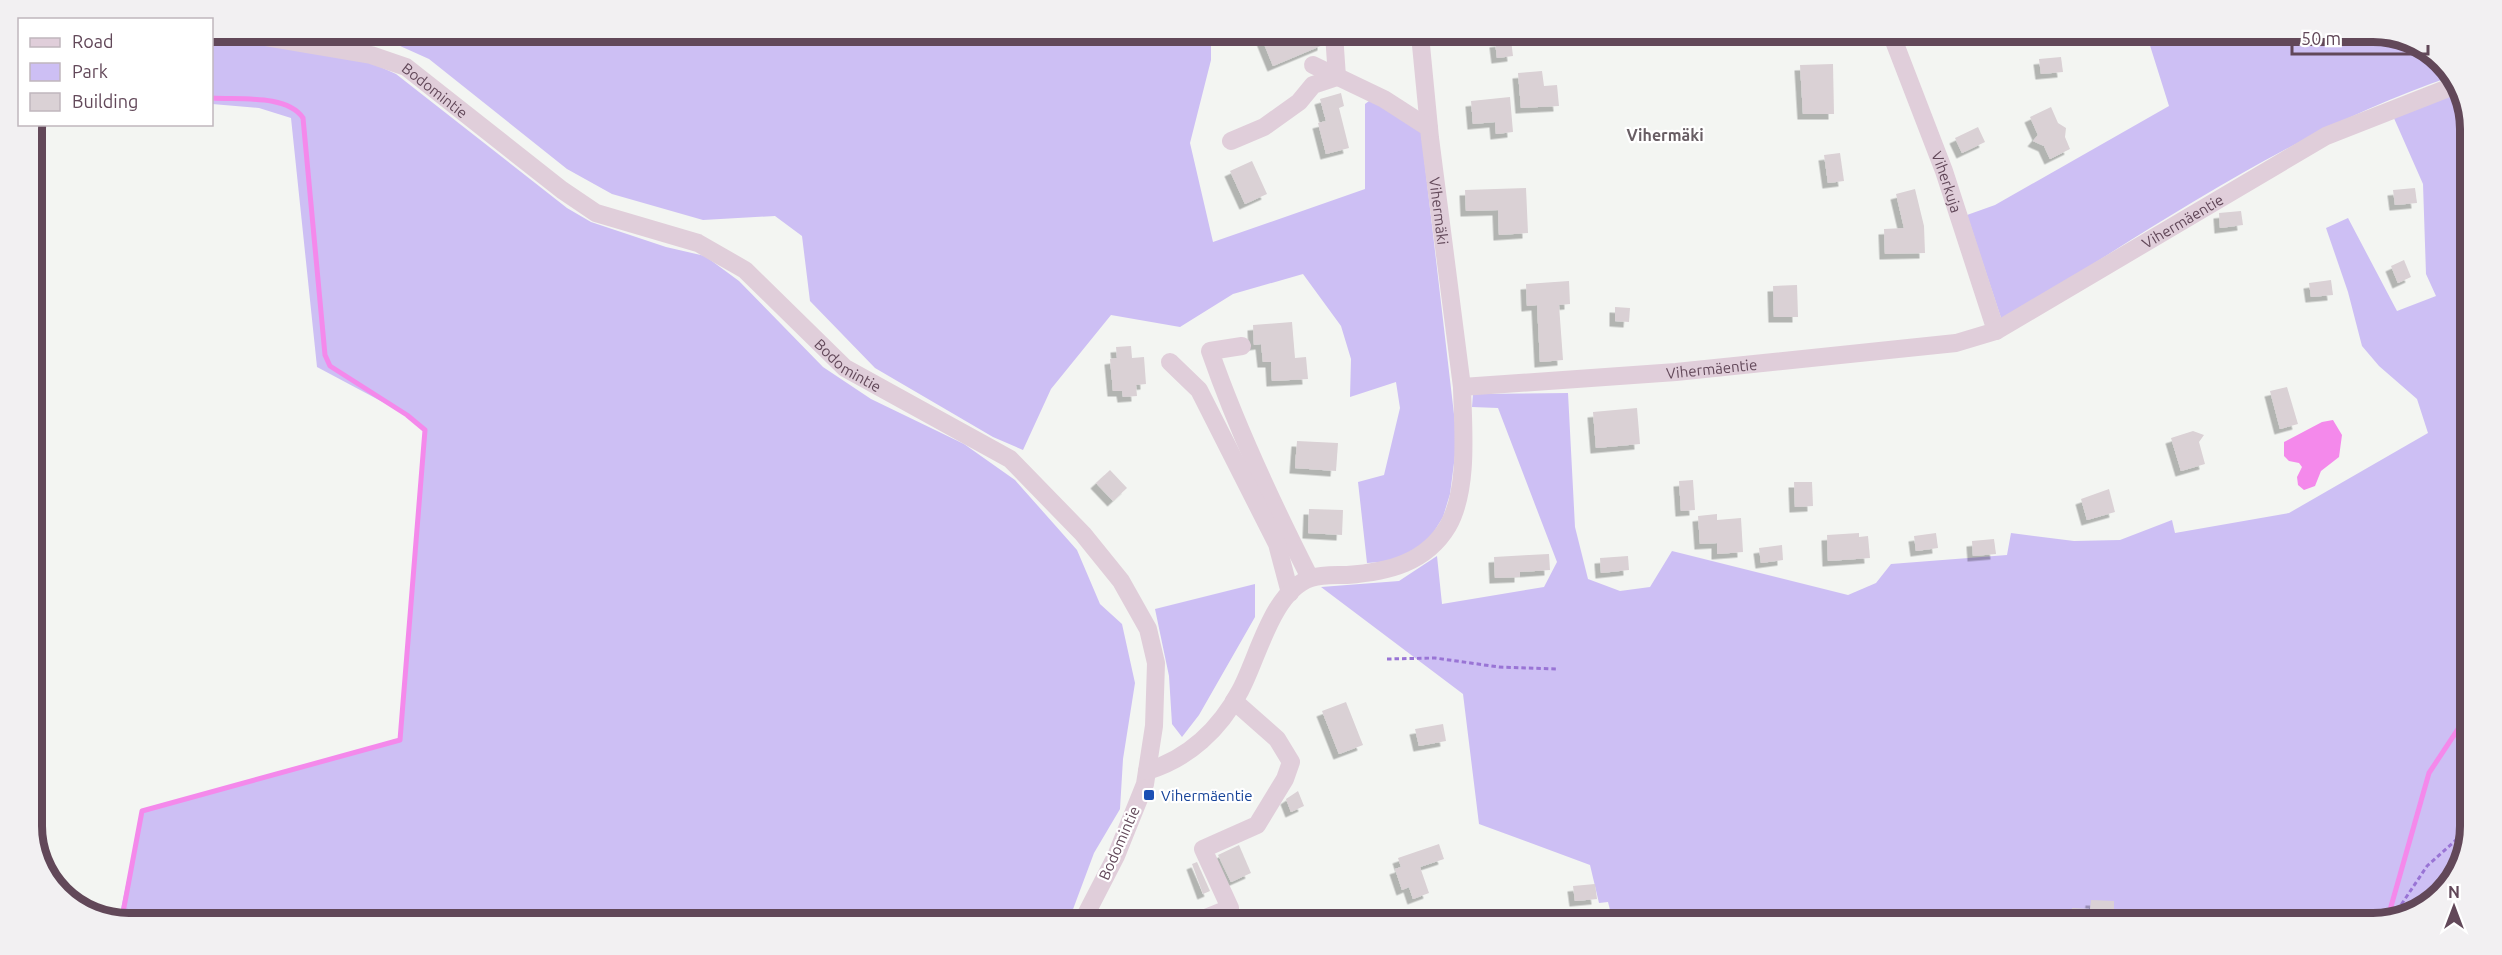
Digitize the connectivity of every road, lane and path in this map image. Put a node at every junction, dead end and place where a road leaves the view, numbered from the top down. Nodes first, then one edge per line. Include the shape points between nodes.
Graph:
1 (294, 42) edge
2 (1335, 42) edge
3 (1421, 42) edge
4 (1894, 42) edge
5 (1313, 65) dead end
6 (1337, 77) junction
7 (2449, 88) edge
8 (1429, 128) junction
9 (1232, 141) dead end
10 (1996, 332) junction
11 (1242, 346) dead end
12 (1170, 362) dead end
13 (1462, 387) junction
14 (1310, 578) junction
15 (1290, 593) junction
16 (1387, 659) dead end
17 (1556, 669) dead end
18 (1234, 701) junction
19 (1147, 771) junction
20 (2459, 838) edge
21 (2399, 908) edge
22 (1087, 913) edge
23 (1218, 913) edge

1 - 19 street, Bodomintie via 371,55 406,68 596,213 698,243 745,270 845,368 1010,459 1083,534 1121,581 1148,629 1156,663 1154,726
2 - 6 street
3 - 8 street, Vihermäki
4 - 10 street, Viherkuja via 1944,171
5 - 6 street
6 - 8 street via 1384,99
6 - 9 street via 1313,86 1299,102 1264,127
7 - 10 street, Vihermäentie via 2326,136
8 - 13 street, Vihermäki
10 - 13 street, Vihermäentie via 1944,344 1676,372
11 - 14 street via 1209,351 1260,480
12 - 15 street via 1199,390 1277,544
13 - 14 street via 1463,450 1457,500 1449,525 1431,549 1407,564
14 - 15 street
15 - 18 street via 1277,608
16 - 17 path via 1435,658 1499,667
18 - 19 street via 1197,745 1178,759
18 - 23 street via 1277,740 1291,762 1257,825 1203,849 1230,908
19 - 22 street, Bodomintie via 1116,856
20 - 21 path via 2427,866

